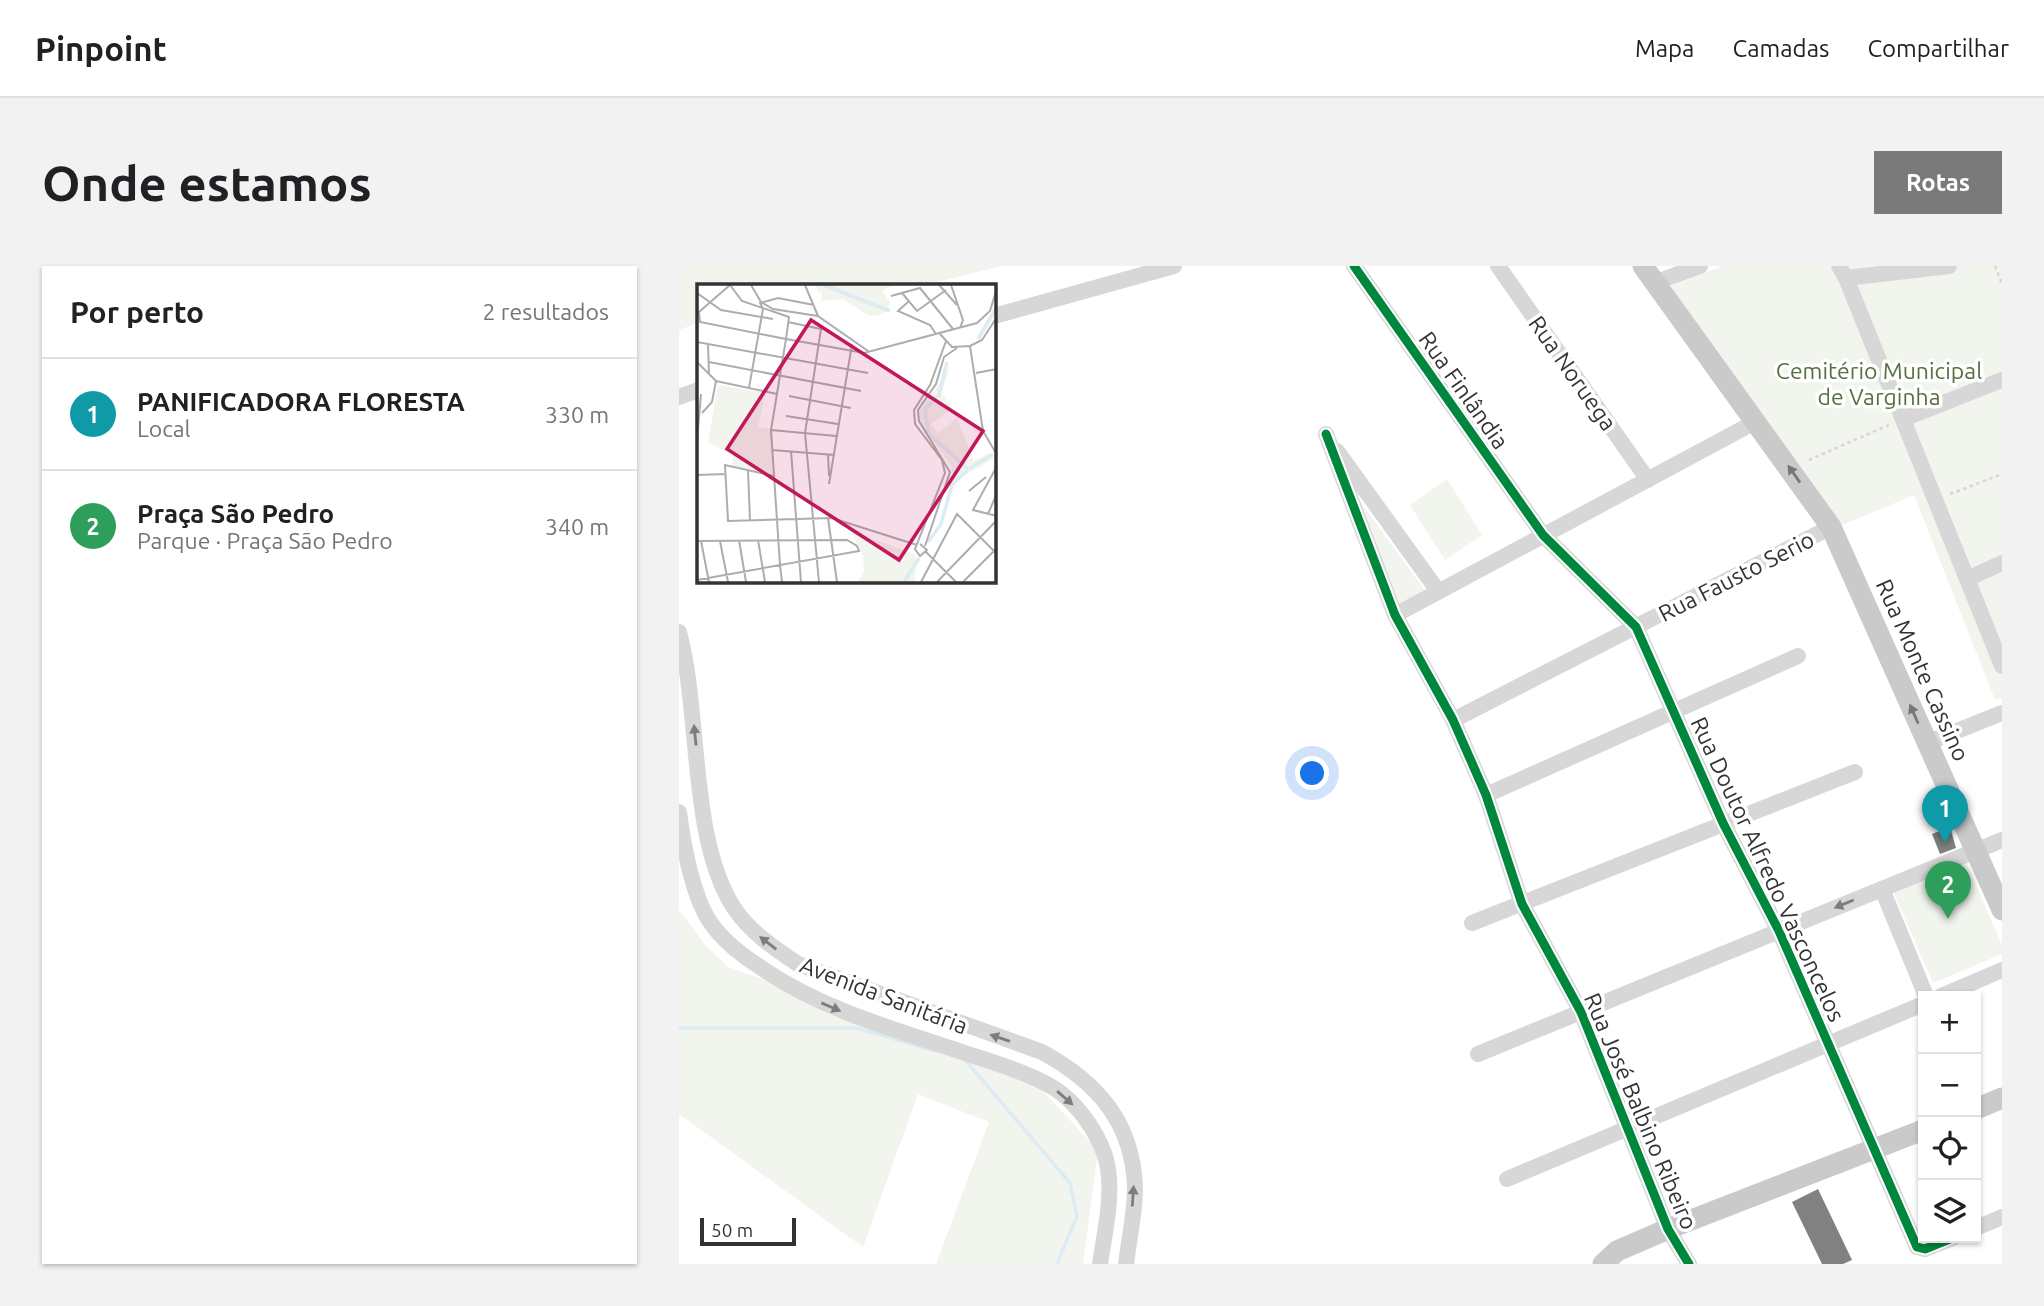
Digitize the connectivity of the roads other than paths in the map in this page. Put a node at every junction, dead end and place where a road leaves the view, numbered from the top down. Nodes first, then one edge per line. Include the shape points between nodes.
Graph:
1 (1174, 266) edge
2 (1354, 266) edge
3 (1498, 266) edge
4 (1700, 266) edge
5 (1949, 266) edge
6 (1843, 272) edge
7 (1648, 275) edge
8 (996, 316) edge
9 (2002, 380) edge
10 (679, 384) edge
11 (697, 389) edge
12 (697, 389) edge
13 (679, 397) edge
14 (1903, 419) junction
15 (1757, 421) junction
16 (1648, 480) junction
17 (1831, 527) junction
18 (1543, 536) junction
19 (2002, 564) edge
20 (1967, 579) junction
21 (1438, 591) junction
22 (1395, 615) junction
23 (1636, 626) junction
24 (679, 632) edge
25 (1798, 656) dead end
26 (2002, 666) edge
27 (1673, 712) junction
28 (2002, 713) edge
29 (1453, 720) junction
30 (1927, 743) junction
31 (1855, 772) dead end
32 (1486, 795) junction
33 (679, 812) edge
34 (1723, 823) junction
35 (2002, 840) edge
36 (1976, 851) junction
37 (1882, 889) junction
38 (1522, 904) junction
39 (2002, 910) edge
40 (1472, 923) dead end
41 (1779, 931) junction
42 (2002, 970) edge
43 (1924, 991) edge
44 (1953, 991) edge
45 (1918, 1006) edge
46 (1581, 1012) junction
47 (1828, 1044) junction
48 (1478, 1054) dead end
49 (2002, 1098) edge
50 (1981, 1107) edge
51 (1626, 1127) junction
52 (1918, 1132) edge
53 (1874, 1149) junction
54 (1507, 1178) dead end
55 (2002, 1217) edge
56 (1981, 1226) edge
57 (1668, 1229) junction
58 (1940, 1243) edge
59 (1100, 1264) edge
60 (1126, 1264) edge
61 (1603, 1264) edge
62 (1689, 1264) edge

1 - 8 street
2 - 18 street, Rua Finlândia
3 - 16 street, Rua Noruega
4 - 7 street
5 - 6 street
6 - 14 street
7 - 15 main road, Rua Monte Cassino
9 - 14 street
10 - 11 street
12 - 13 street
14 - 20 street
15 - 16 street
17 -> 15 main road, Rua Monte Cassino
16 - 18 street
17 - 23 street, Rua Fausto Serio
30 -> 17 main road, Rua Monte Cassino
18 - 21 street
18 - 23 street, Rua Doutor Alfredo Vasconcelos
19 - 20 street
20 - 26 street
21 - 22 street
21 - 22 street, Rua José Balbino Ribeiro via 1326,434
22 - 29 street, Rua José Balbino Ribeiro
23 - 27 street, Rua Doutor Alfredo Vasconcelos
23 - 29 street, Rua Fausto Serio
60 -> 24 street, Avenida Sanitária via 1135,1188 1125,1134 1100,1092 1042,1052 798,964 763,940 734,908 717,873 702,806 688,666
25 - 27 street
27 - 32 street
27 - 34 street, Rua Doutor Alfredo Vasconcelos
28 - 30 street
29 - 32 street, Rua José Balbino Ribeiro
30 - 36 main road, Rua Monte Cassino
31 - 34 street
32 - 38 street, Rua José Balbino Ribeiro
33 -> 59 street, Avenida Sanitária via 701,906 715,929 741,955 794,990 837,1010 999,1065 1060,1092 1085,1117 1104,1153 1108,1172
34 - 38 street
34 - 41 street, Rua Doutor Alfredo Vasconcelos
35 - 36 street
36 - 37 street
36 - 39 main road, Rua Monte Cassino
37 -> 41 street
37 - 43 street
38 - 40 street
38 - 46 street, Rua José Balbino Ribeiro
41 - 46 street
41 - 47 street, Rua Doutor Alfredo Vasconcelos
42 - 44 street
45 - 47 street
46 - 48 street
46 - 51 street, Rua José Balbino Ribeiro
47 - 51 street
47 - 53 street, Rua Doutor Alfredo Vasconcelos
49 - 50 main road
51 - 54 street
51 - 57 street, Rua José Balbino Ribeiro
52 - 53 main road
53 - 57 main road
53 - 58 street, Rua Doutor Alfredo Vasconcelos via 1917,1247
55 - 56 street
57 - 61 main road via 1617,1251
57 - 62 street, Rua José Balbino Ribeiro

